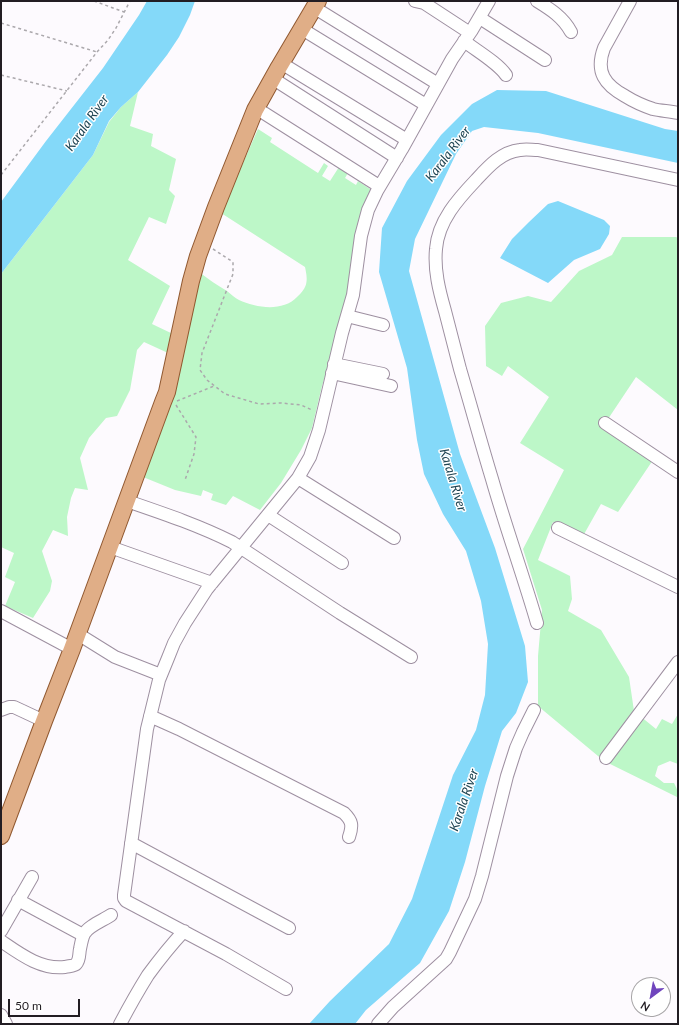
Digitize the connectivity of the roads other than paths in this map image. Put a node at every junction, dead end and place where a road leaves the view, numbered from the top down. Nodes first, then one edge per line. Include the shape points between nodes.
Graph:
1 (415, 1) edge
2 (489, 1) edge
3 (630, 1) edge
4 (543, 3) edge
5 (317, 4) edge
6 (480, 18) junction
7 (302, 29) junction
8 (571, 32) dead end
9 (467, 37) junction
10 (545, 60) dead end
11 (281, 63) junction
12 (506, 75) dead end
13 (272, 78) junction
14 (438, 84) junction
15 (426, 105) junction
16 (256, 108) junction
17 (678, 113) edge
18 (407, 140) junction
19 (397, 158) junction
20 (678, 180) edge
21 (379, 186) junction
22 (347, 316) junction
23 (383, 326) dead end
24 (334, 368) junction
25 (383, 374) dead end
26 (391, 386) dead end
27 (605, 423) dead end
28 (678, 472) edge
29 (298, 478) junction
30 (127, 501) junction
31 (268, 515) junction
32 (558, 528) dead end
33 (394, 538) dead end
34 (110, 547) junction
35 (241, 548) junction
36 (342, 563) dead end
37 (212, 583) junction
38 (678, 587) edge
39 (1, 611) edge
40 (536, 624) dead end
41 (78, 634) junction
42 (72, 649) junction
43 (411, 657) dead end
44 (678, 662) edge
45 (161, 675) junction
46 (1, 710) edge
47 (534, 710) dead end
48 (150, 716) junction
49 (44, 721) junction
50 (606, 758) dead end
51 (1, 836) edge
52 (349, 837) dead end
53 (131, 843) junction
54 (32, 877) dead end
55 (18, 900) junction
56 (112, 916) dead end
57 (289, 928) dead end
58 (1, 931) edge
59 (184, 931) junction
60 (83, 935) junction
61 (1, 942) edge
62 (286, 989) dead end
63 (1, 1015) edge
64 (6, 1024) edge
65 (120, 1024) edge
66 (378, 1024) edge

1 - 9 street via 424,3
2 - 6 street
3 - 17 street via 604,48 600,66 603,77 612,88 632,101 653,109
4 - 8 street via 560,17
5 - 7 main road
5 - 14 street
6 - 9 street
6 - 10 street
7 - 11 main road
7 - 15 street
9 - 12 street
9 - 14 street
11 - 13 main road
11 - 18 street
13 - 16 main road
13 - 19 street
14 - 15 street
15 - 18 street
16 - 21 street
16 - 30 main road via 203,242 186,300 166,392
18 - 19 street
19 - 21 street
20 - 40 street via 538,150 519,150 510,152 489,166 456,203 438,233 435,263 452,340
21 - 22 street via 368,210 361,236 353,295
22 - 23 street
22 - 24 street
24 - 25 street
24 - 26 street
24 - 29 street via 315,445
27 - 28 street
29 - 31 street
29 - 33 street
30 - 34 main road
30 - 35 street via 215,533
31 - 35 street
31 - 36 street
32 - 38 street
34 - 37 street
34 - 41 main road
35 - 37 street
35 - 43 street
37 - 45 street via 174,643
39 - 42 street
41 - 42 main road
41 - 45 street via 115,657
42 - 49 main road
44 - 50 street
45 - 48 street
46 - 49 street via 14,707
47 - 66 street via 516,748 507,776 475,899 450,952 446,959
48 - 52 street via 344,813 351,823
48 - 53 street
49 - 51 main road
53 - 57 street
53 - 59 street via 124,895 126,901
54 - 55 street
55 - 58 street
55 - 60 street
56 - 60 street via 89,928
59 - 62 street
59 - 65 street via 148,976
60 - 61 street via 77,963 62,967 44,966
63 - 64 street

